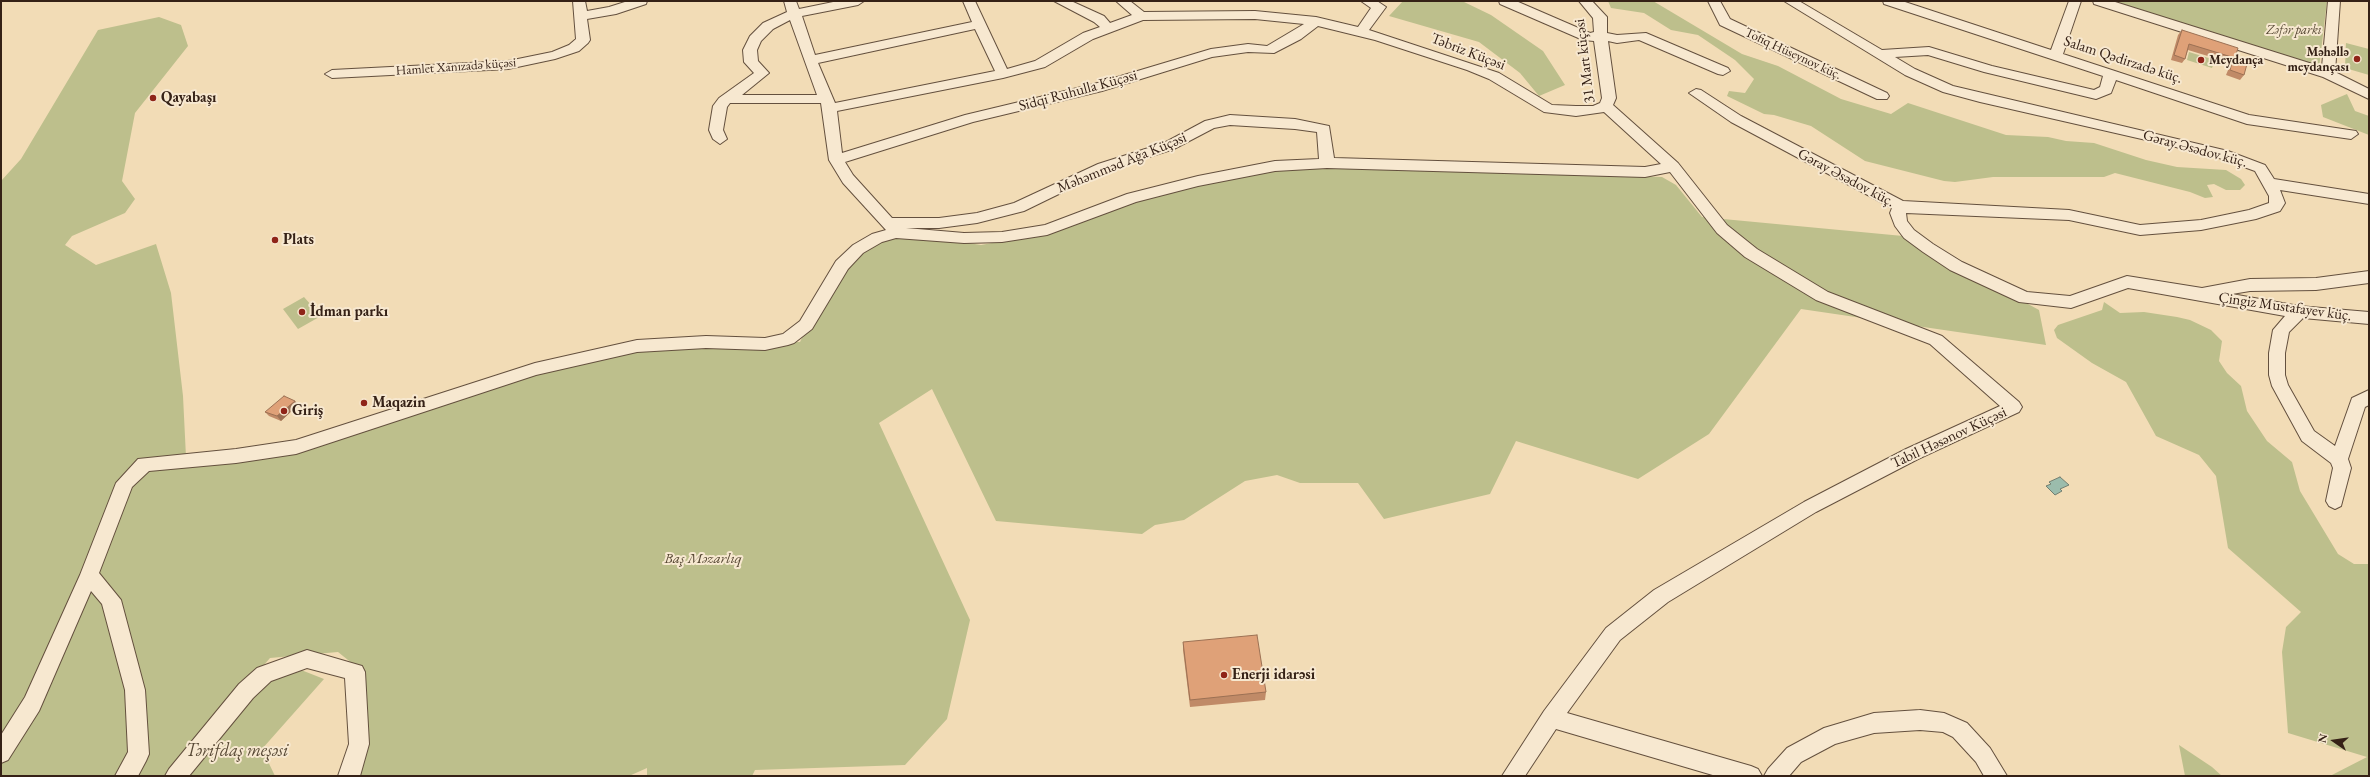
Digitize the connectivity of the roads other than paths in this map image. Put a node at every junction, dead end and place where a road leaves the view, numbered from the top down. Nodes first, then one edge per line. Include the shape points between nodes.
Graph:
1 (579, 1) edge
2 (641, 1) edge
3 (790, 1) edge
4 (858, 1) edge
5 (969, 1) edge
6 (1060, 1) edge
7 (1122, 1) edge
8 (1367, 1) edge
9 (1505, 1) edge
10 (1585, 1) edge
11 (1790, 1) edge
12 (1889, 1) edge
13 (2075, 1) edge
14 (2099, 1) edge
15 (2334, 1) edge
16 (1715, 2) edge
17 (793, 14) junction
18 (581, 16) junction
19 (1141, 16) junction
20 (1316, 21) junction
21 (980, 24) junction
22 (1109, 29) junction
23 (1361, 32) junction
24 (1601, 36) junction
25 (1879, 54) junction
26 (2055, 56) junction
27 (810, 60) junction
28 (1723, 71) dead end
29 (332, 74) dead end
30 (1003, 74) junction
31 (2111, 74) junction
32 (2328, 74) junction
33 (1696, 93) dead end
34 (2369, 95) edge
35 (1882, 96) dead end
36 (727, 99) junction
37 (828, 104) junction
38 (1606, 106) junction
39 (2351, 134) dead end
40 (720, 138) dead end
41 (836, 160) junction
42 (1327, 163) junction
43 (1673, 166) junction
44 (2268, 183) junction
45 (2369, 199) edge
46 (1900, 206) junction
47 (891, 228) junction
48 (2369, 277) edge
49 (2202, 294) junction
50 (2299, 312) junction
51 (2369, 318) edge
52 (2369, 397) edge
53 (2339, 459) junction
54 (2335, 501) dead end
55 (89, 575) junction
56 (1551, 718) junction
57 (1, 753) edge
58 (126, 776) edge
59 (176, 776) edge
60 (349, 776) edge
61 (1513, 776) edge
62 (1751, 776) edge
63 (1775, 776) edge
64 (1996, 776) edge

1 - 18 street, Hamlet Xanızadə küçəsi
2 - 18 street via 611,11
3 - 17 street
4 - 17 street
5 - 21 street
6 - 22 street via 1099,19
7 - 19 street
8 - 23 street via 1379,7
9 - 24 street via 1583,36
10 - 24 street, 31 Mart küçəsi via 1600,17
11 - 25 street, Gəray Əsədov küç.
12 - 26 street, Salam Qədirzadə küç.
13 - 26 street
14 - 32 street
15 - 32 street
16 - 35 street, Tofiq Hüseynov küç. via 1725,22
17 - 27 street
17 - 36 street via 768,26 755,39 750,50 751,62 762,73
18 - 29 street, Hamlet Xanızadə küçəsi via 583,40 574,48 555,55 508,65
19 - 20 street, Təbriz Küçəsi via 1255,15
19 - 22 street
20 - 23 street, Təbriz Küçəsi
20 - 41 street, Sidqi Ruhulla Küçəsi via 1296,36 1269,50 1248,48 1210,54 1097,88 970,118
21 - 27 street
21 - 30 street
22 - 30 street via 1088,36 1040,64
23 - 38 street, Təbriz Küçəsi via 1494,76 1549,109 1595,110
24 - 28 street via 1617,39 1641,36
24 - 38 street, 31 Mart küçəsi via 1609,98
25 - 31 street via 1929,51 1989,69 2096,95 2106,90
25 - 44 street, Gəray Əsədov küç. via 1910,72 1961,92 2223,154 2260,168
26 - 31 street, Salam Qədirzadə küç.
27 - 37 street
30 - 37 street
31 - 39 street, Salam Qədirzadə küç. via 2246,119
32 - 34 street
33 - 46 street, Gəray Əsədov küç. via 1736,119
36 - 37 street
36 - 40 street via 720,106 718,113 716,130
37 - 41 street
38 - 43 street, 31 Mart küçəsi
41 - 47 street via 848,179
42 - 43 street via 1645,172
42 - 47 street via 1275,166 1198,181 1132,198 1047,230 1002,237 964,238
42 - 47 street, Məhəmməd Ağa Küçəsi via 1324,129 1295,124 1230,120 1210,124 1169,146 1103,167 1019,207 978,218
43 - 56 street, Tabil Həsənov Küçəsi via 1722,229 1751,253 1822,296 1936,340 2013,408 1912,454 1810,507 1661,596 1613,634
44 - 45 street
44 - 46 street, Gəray Əsədov küç. via 2276,196 2275,207 2237,218 2168,229 2140,230 2069,214
46 - 49 street, Çingiz Mustafayev küç. via 1900,222 1928,248 1956,266 2025,298 2071,302 2127,282
47 - 55 street via 858,249 842,265 806,325 788,339 765,344 706,342 638,346 534,369 296,447 236,456 144,464 125,483
48 - 49 street, Çingiz Mustafayev küç. via 2316,284 2250,285
49 - 50 street, Çingiz Mustafayev küç.
50 - 51 street, Çingiz Mustafayev küç.
50 - 53 street via 2282,330 2278,346 2277,375 2280,386 2308,436
52 - 53 street via 2358,403
53 - 54 street via 2342,468
55 - 57 street via 32,704
55 - 58 street via 112,600 135,690 139,754
56 - 61 street, Tabil Həsənov Küçəsi
56 - 62 street
59 - 60 street via 246,691 264,674 307,659 354,672 360,744
63 - 64 street via 1794,755 1831,735 1874,723 1920,720 1944,723 1960,730 1983,755

